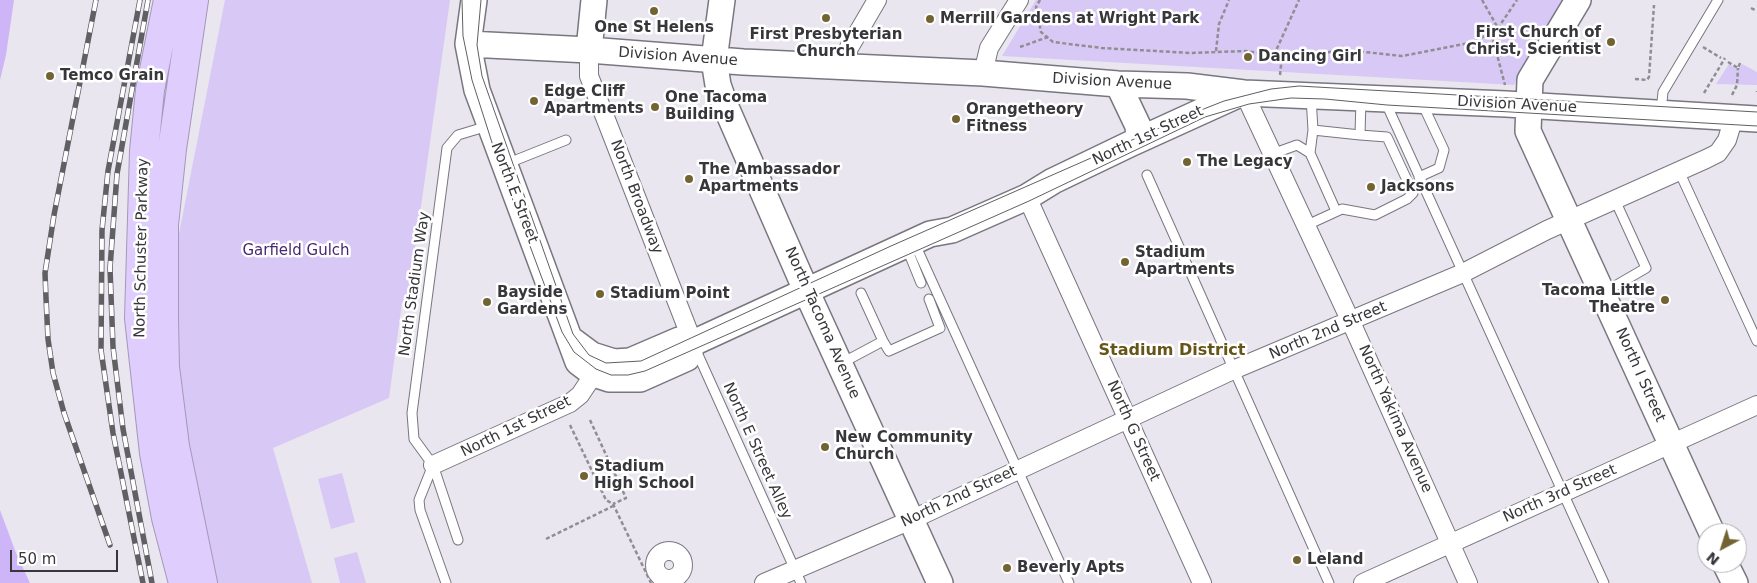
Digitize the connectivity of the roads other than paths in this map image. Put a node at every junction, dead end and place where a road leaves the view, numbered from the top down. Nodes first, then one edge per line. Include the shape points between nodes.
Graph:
1 (168, 0) edge
2 (194, 0) edge
3 (474, 0) edge
4 (594, 0) edge
5 (722, 0) edge
6 (736, 0) edge
7 (877, 0) edge
8 (1019, 0) edge
9 (1578, 0) edge
10 (1718, 0) edge
11 (719, 30) junction
12 (468, 44) junction
13 (590, 50) junction
14 (714, 60) junction
15 (839, 66) junction
16 (983, 73) junction
17 (1118, 84) junction
18 (1244, 93) junction
19 (1310, 95) junction
20 (1372, 98) junction
21 (1421, 100) junction
22 (1529, 106) junction
23 (1741, 110) edge
24 (1661, 112) junction
25 (489, 126) junction
26 (1313, 130) junction
27 (1360, 135) junction
28 (1139, 139) junction
29 (566, 140) dead end
30 (1310, 153) junction
31 (1272, 154) junction
32 (503, 165) junction
33 (1679, 172) junction
34 (1147, 174) dead end
35 (1419, 177) junction
36 (1053, 181) junction
37 (1027, 197) junction
38 (1615, 200) junction
39 (1336, 211) junction
40 (1568, 220) junction
41 (1305, 226) junction
42 (917, 240) junction
43 (1463, 273) junction
44 (922, 283) dead end
45 (808, 292) junction
46 (860, 293) dead end
47 (1602, 293) junction
48 (928, 299) dead end
49 (1351, 322) junction
50 (1757, 341) edge
51 (883, 342) junction
52 (693, 344) junction
53 (840, 364) junction
54 (604, 368) junction
55 (1233, 370) junction
56 (1757, 405) edge
57 (1128, 418) junction
58 (1671, 444) junction
59 (433, 466) junction
60 (1018, 469) junction
61 (1563, 493) junction
62 (911, 520) junction
63 (1707, 523) edge
64 (458, 540) dead end
65 (1450, 543) junction
66 (798, 577) edge
67 (183, 583) edge
68 (203, 583) edge
69 (446, 583) edge
70 (764, 583) edge
71 (940, 583) edge
72 (1069, 583) edge
73 (1202, 583) edge
74 (1329, 583) edge
75 (1363, 583) edge
76 (1468, 583) edge
77 (1604, 583) edge

1 - 67 highway, North Schuster Parkway via 150,90 144,151 139,318 154,453
2 - 68 highway, North Schuster Parkway via 164,225 164,319 165,367 175,446
3 - 12 main road, North E Street
4 - 13 main road
5 - 11 main road, North Tacoma Avenue
6 - 11 main road
7 - 15 street
8 - 16 street via 989,48
9 - 22 main road, North I Street via 1530,80
10 - 24 lane via 1663,92
11 - 14 main road, North Tacoma Avenue
12 - 13 main road, Division Avenue
12 - 25 main road, North E Street via 475,85
13 - 14 main road, Division Avenue
13 - 52 street, North Broadway via 589,76
14 - 15 main road, Division Avenue
14 - 45 main road, North Tacoma Avenue via 725,105
15 - 16 main road, Division Avenue
16 - 17 main road, Division Avenue
17 - 18 main road, Division Avenue via 1187,86
17 - 28 main road via 1138,126
18 - 19 main road, Division Avenue
18 - 28 main road, North 1st Street via 1196,110
18 - 31 street, North Yakima Avenue
19 - 20 main road, Division Avenue
19 - 26 lane
20 - 21 main road, Division Avenue
20 - 27 lane
20 - 35 lane
21 - 22 main road, Division Avenue
21 - 35 lane via 1444,150 1439,168
22 - 24 main road, Division Avenue
22 - 40 main road, North I Street via 1528,131
23 - 24 main road, Division Avenue
23 - 33 street, North 2nd Street via 1718,153
25 - 32 main road, North E Street
25 - 59 lane, North Stadium Way via 458,135 447,148 412,413 414,439
26 - 27 lane
26 - 30 lane
27 - 39 lane via 1387,137 1413,193 1375,215 1342,209
28 - 36 main road, North 1st Street
29 - 32 lane
30 - 31 lane via 1297,145
30 - 39 lane
31 - 41 street, North Yakima Avenue
32 - 54 main road, North E Street via 578,362
33 - 38 street, North 2nd Street
33 - 50 lane
34 - 55 lane
35 - 43 lane
36 - 37 main road, North 1st Street
36 - 42 main road, North 1st Street via 1022,187 947,218
37 - 42 main road, North 1st Street via 952,230
37 - 57 street, North G Street
38 - 40 street, North 2nd Street
38 - 47 lane via 1646,268
39 - 41 lane
40 - 43 street, North 2nd Street
40 - 47 main road, North I Street
41 - 49 street, North Yakima Avenue
42 - 44 lane
42 - 45 main road, North 1st Street
42 - 60 lane
43 - 49 street, North 2nd Street
43 - 61 lane
45 - 52 main road, North 1st Street
45 - 53 main road, North Tacoma Avenue
46 - 51 lane
47 - 58 main road, North I Street
48 - 51 lane via 940,328 888,352
49 - 55 street, North 2nd Street
49 - 65 street, North Yakima Avenue
51 - 53 lane
52 - 54 main road, North 1st Street via 687,358 640,379 609,379
52 - 66 lane, North E Street Alley
53 - 62 main road, North Tacoma Avenue
54 - 59 street, North 1st Street via 570,403
55 - 57 street, North 2nd Street
55 - 74 lane
56 - 58 street, North 3rd Street
57 - 60 street, North 2nd Street
57 - 73 street, North G Street
58 - 61 street, North 3rd Street
58 - 63 main road, North I Street
59 - 64 lane, North Stadium Way
59 - 69 lane via 419,500 420,510
60 - 62 street, North 2nd Street
60 - 72 lane
61 - 65 street, North 3rd Street
61 - 77 lane
62 - 66 street, North 2nd Street
62 - 71 main road, North Tacoma Avenue
65 - 75 street, North 3rd Street
65 - 76 street, North Yakima Avenue
66 - 70 street, North 2nd Street

